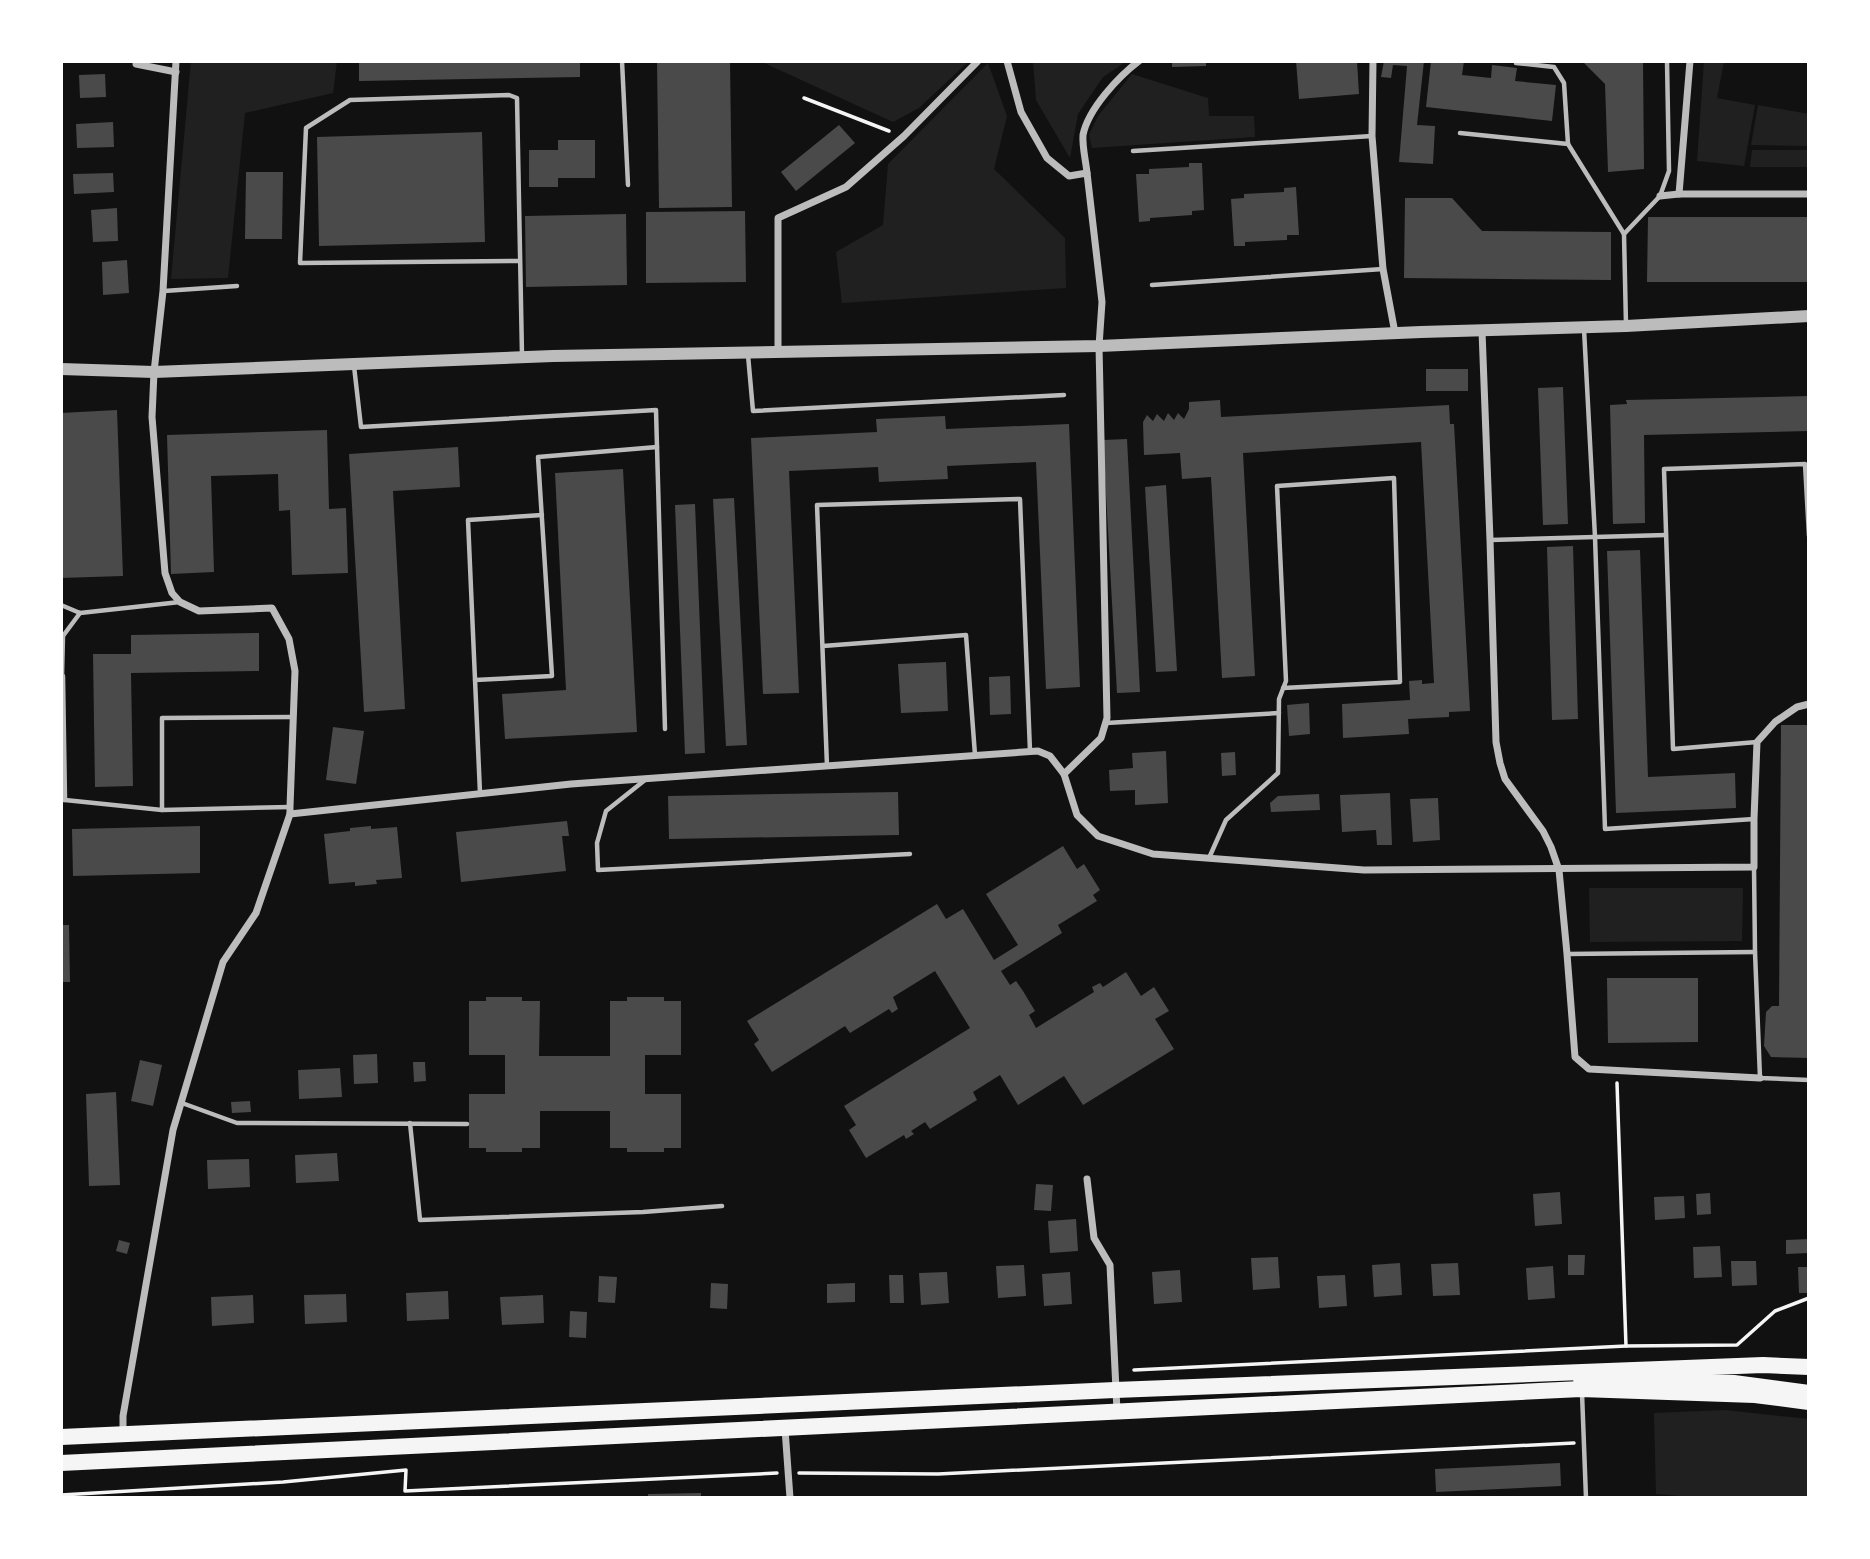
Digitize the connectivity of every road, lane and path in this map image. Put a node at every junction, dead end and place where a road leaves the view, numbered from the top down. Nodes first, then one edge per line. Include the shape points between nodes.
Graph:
1 (136, 61) edge
2 (176, 61) edge
3 (622, 61) edge
4 (978, 61) edge
5 (1007, 61) edge
6 (1139, 61) edge
7 (1373, 61) edge
8 (1667, 61) edge
9 (1690, 61) edge
10 (1516, 63) edge
11 (176, 72) junction
12 (804, 98) dead end
13 (1460, 133) dead end
14 (904, 136) junction
15 (1372, 136) junction
16 (1568, 144) junction
17 (1133, 151) dead end
18 (1087, 173) junction
19 (628, 185) dead end
20 (1679, 194) junction
21 (1809, 194) edge
22 (1660, 196) junction
23 (1624, 234) junction
24 (520, 261) junction
25 (1384, 268) junction
26 (1152, 285) dead end
27 (237, 286) dead end
28 (163, 291) junction
29 (1809, 316) edge
30 (1626, 326) junction
31 (1583, 328) junction
32 (1482, 331) junction
33 (1395, 333) junction
34 (1098, 346) junction
35 (778, 353) junction
36 (748, 354) junction
37 (522, 357) junction
38 (354, 364) junction
39 (61, 369) edge
40 (154, 372) junction
41 (1064, 394) dead end
42 (657, 447) junction
43 (542, 515) junction
44 (1666, 534) junction
45 (1809, 536) edge
46 (1595, 537) junction
47 (1490, 540) junction
48 (180, 602) junction
49 (61, 606) edge
50 (80, 613) junction
51 (823, 646) junction
52 (62, 676) edge
53 (475, 680) junction
54 (1283, 688) junction
55 (1809, 704) edge
56 (1279, 713) junction
57 (293, 717) junction
58 (1105, 723) junction
59 (665, 729) dead end
60 (1757, 742) junction
61 (1030, 752) junction
62 (975, 756) junction
63 (828, 766) junction
64 (1064, 774) junction
65 (645, 779) junction
66 (480, 793) junction
67 (63, 800) edge
68 (162, 810) junction
69 (290, 810) junction
70 (1754, 819) junction
71 (910, 854) dead end
72 (1209, 858) junction
73 (1755, 867) junction
74 (1559, 870) junction
75 (1755, 952) junction
76 (1567, 954) junction
77 (1617, 1070) junction
78 (1760, 1078) junction
79 (1809, 1080) edge
80 (181, 1103) junction
81 (410, 1123) junction
82 (467, 1124) dead end
83 (1087, 1179) dead end
84 (722, 1206) dead end
85 (1809, 1298) edge
86 (1626, 1346) junction
87 (1519, 1351) dead end
88 (1809, 1365) edge
89 (1581, 1389) junction
90 (1115, 1390) junction
91 (1541, 1392) junction
92 (1809, 1392) edge
93 (1809, 1402) edge
94 (1117, 1413) junction
95 (785, 1428) junction
96 (123, 1433) junction
97 (61, 1437) edge
98 (1584, 1443) junction
99 (61, 1463) edge
100 (787, 1473) junction
101 (61, 1495) edge
102 (790, 1498) edge
103 (1586, 1498) edge

1 - 11 street
2 - 11 street
3 - 19 lane
4 - 14 street
5 - 18 street via 1021,112 1048,158 1069,176
6 - 18 street via 1091,113 1083,136
7 - 15 street
8 - 22 lane via 1669,171
9 - 20 street
10 - 16 lane via 1554,67 1564,83
11 - 28 street
12 - 14 path
13 - 16 lane
14 - 35 street via 846,187 778,218
15 - 17 lane
15 - 25 street
16 - 23 lane
18 - 34 street via 1102,302
20 - 21 street
20 - 22 street
22 - 23 lane
23 - 30 lane
24 - 24 lane via 300,263 306,128 350,100 517,98
24 - 37 lane
25 - 26 lane
25 - 33 street
27 - 28 lane
28 - 40 street
29 - 30 street
30 - 31 street
31 - 32 street
31 - 46 lane
32 - 33 street
32 - 47 street
33 - 34 street
34 - 35 street
34 - 58 street
35 - 36 street
36 - 37 street
36 - 41 lane via 753,411
37 - 38 street
38 - 40 street
38 - 42 lane via 360,427 656,410
39 - 40 street
40 - 48 street via 152,417 165,573
42 - 43 lane via 538,457
42 - 59 lane
43 - 53 lane via 468,520
43 - 53 lane via 552,676
44 - 45 lane via 1664,469 1805,464
44 - 46 lane
44 - 60 lane via 1673,749
46 - 47 lane
46 - 70 lane via 1605,830
47 - 74 street via 1500,763 1505,779 1547,839
48 - 50 lane
48 - 57 street via 199,611 271,608 289,639 295,671
49 - 50 lane
50 - 52 lane via 63,636
51 - 61 lane via 817,505 1020,499
51 - 62 lane via 966,635
51 - 63 lane
52 - 67 lane
53 - 66 lane
54 - 54 lane via 1277,486 1394,478 1400,682
54 - 56 lane
55 - 60 street via 1774,722
56 - 58 lane
56 - 72 lane via 1278,773 1226,820
57 - 68 lane via 162,719
57 - 69 street
58 - 64 street via 1101,738
60 - 70 street
61 - 62 street
61 - 64 street via 1050,756
62 - 63 street
63 - 65 street
64 - 72 street via 1077,815 1098,836 1153,853
65 - 66 street
65 - 71 lane via 606,811 597,843 598,870
66 - 69 street
67 - 68 lane
68 - 69 lane
69 - 80 street via 256,913 223,961
70 - 73 street
72 - 74 street via 1364,870
73 - 74 street
73 - 75 lane
74 - 76 street
75 - 76 lane
75 - 78 lane
76 - 77 street via 1575,1057 1590,1069
77 - 78 street
77 - 86 path
78 - 79 lane
80 - 81 lane via 237,1123
80 - 96 street
81 - 82 lane
81 - 84 lane via 420,1220
83 - 90 street via 1094,1238 1110,1265
85 - 86 path via 1775,1311 1737,1345
86 - 87 path
88 - 90 highway
89 - 91 highway
89 - 93 highway via 1755,1395
89 - 98 lane
90 - 94 street
90 - 96 highway
91 - 92 main road via 1562,1378 1734,1382
91 - 94 highway
94 - 95 highway
95 - 99 highway
95 - 100 street
96 - 97 highway
98 - 100 path via 938,1474
98 - 103 lane
100 - 101 path via 405,1492 406,1470
100 - 102 street

